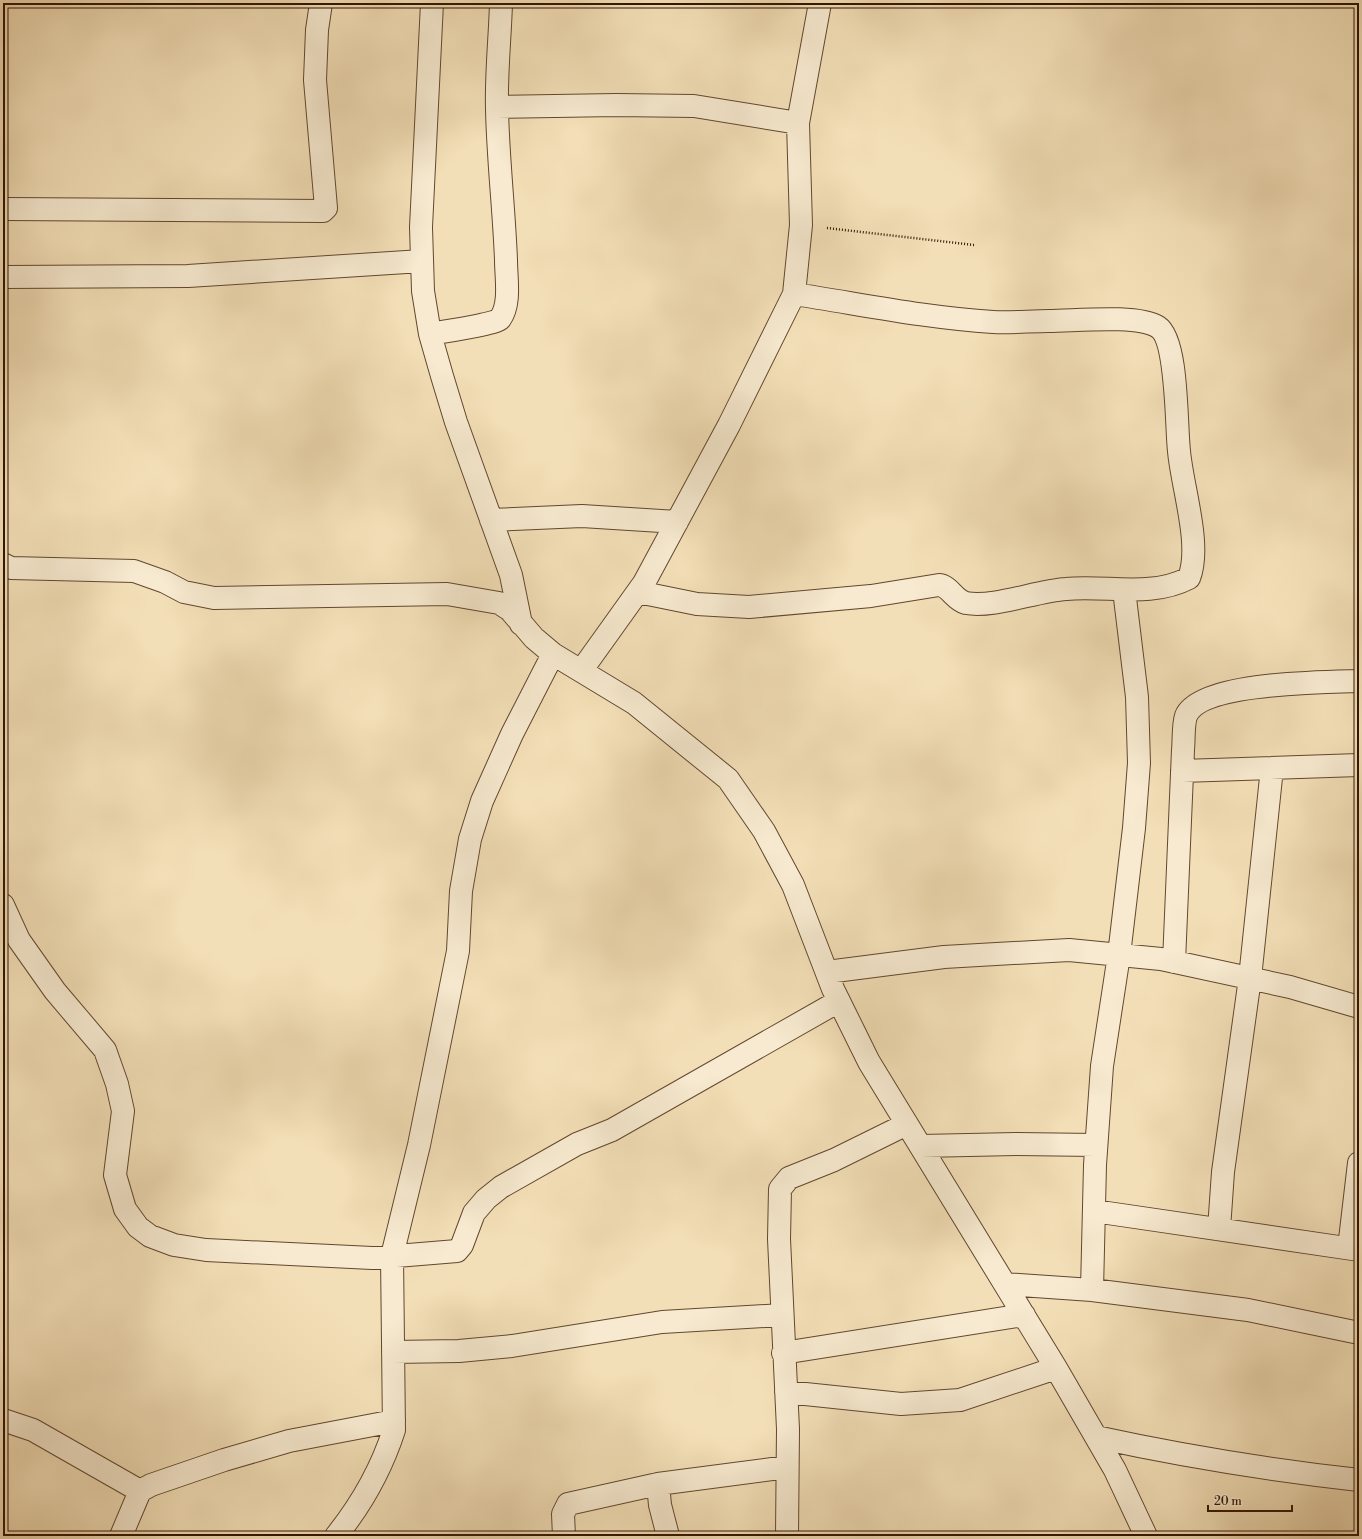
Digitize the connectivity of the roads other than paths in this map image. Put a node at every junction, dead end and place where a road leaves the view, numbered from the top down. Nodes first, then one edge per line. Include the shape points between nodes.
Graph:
1 (321, 3) edge
2 (432, 3) edge
3 (501, 3) edge
4 (820, 3) edge
5 (497, 107) junction
6 (798, 123) junction
7 (3, 209) edge
8 (422, 261) junction
9 (3, 277) edge
10 (794, 294) junction
11 (430, 334) junction
12 (491, 520) junction
13 (677, 522) junction
14 (3, 564) edge
15 (1124, 590) junction
16 (638, 592) junction
17 (521, 624) junction
18 (553, 654) junction
19 (581, 671) junction
20 (1359, 681) edge
21 (1359, 765) edge
22 (1272, 768) junction
23 (1182, 771) junction
24 (3, 905) edge
25 (1119, 955) junction
26 (1174, 962) junction
27 (827, 972) junction
28 (1250, 978) junction
29 (839, 1001) junction
30 (1359, 1007) edge
31 (907, 1124) junction
32 (1096, 1144) junction
33 (921, 1146) junction
34 (1359, 1163) edge
35 (1094, 1211) junction
36 (1219, 1229) junction
37 (1354, 1249) edge
38 (392, 1256) junction
39 (1005, 1284) junction
40 (1092, 1290) junction
41 (782, 1315) junction
42 (1024, 1315) junction
43 (1359, 1334) edge
44 (394, 1352) junction
45 (783, 1353) junction
46 (1056, 1368) junction
47 (786, 1392) junction
48 (3, 1420) edge
49 (394, 1421) junction
50 (1096, 1437) junction
51 (787, 1467) junction
52 (1359, 1480) edge
53 (658, 1484) junction
54 (140, 1491) junction
55 (121, 1536) edge
56 (336, 1536) edge
57 (564, 1536) edge
58 (668, 1536) edge
59 (787, 1536) edge
60 (1146, 1536) edge

1 - 7 street via 315,80 326,206 324,211
2 - 8 street via 421,227
3 - 5 street
4 - 6 street
5 - 6 street via 694,106
5 - 11 street via 507,297 504,312 499,321 490,324
6 - 10 street via 800,225
8 - 9 street via 188,276
8 - 11 street via 423,291
10 - 13 street
10 - 15 street via 940,317 994,322 1131,320 1158,327 1165,335 1171,352 1179,452 1192,534 1193,568 1189,578 1176,585
11 - 12 street via 456,422
12 - 13 street via 582,516
12 - 17 street via 511,575
13 - 16 street
14 - 17 street via 12,568 134,571 184,592 214,598 447,594 499,603 510,610
15 - 16 street via 1066,589 994,602 966,603 945,586 939,585 871,596 748,607 698,604
15 - 25 street via 1137,697 1139,764
16 - 19 street
17 - 18 street
18 - 19 street
18 - 38 street via 512,734 482,801 470,839 461,891 458,951 451,990 419,1145
19 - 27 street via 634,703 728,779 764,831 793,885
20 - 23 street via 1262,685 1197,703 1186,716
21 - 22 street
22 - 23 street
22 - 28 street
23 - 26 street
24 - 38 street via 19,940 55,991 105,1050 123,1111 115,1175 125,1209 138,1227 150,1236 174,1245 206,1250 372,1258
25 - 26 street
25 - 27 street via 1069,950 944,957
25 - 32 street via 1102,1066
26 - 28 street
27 - 29 street
28 - 30 street
28 - 36 street via 1223,1172
29 - 31 street via 869,1062
29 - 38 street via 612,1130 577,1144 502,1187 486,1199 474,1213 459,1250
31 - 33 street
31 - 41 street via 784,1181 778,1204
32 - 33 street
32 - 35 street
33 - 39 street
34 - 37 street
35 - 36 street
35 - 40 street
36 - 37 street
38 - 44 street
39 - 40 street
39 - 42 street
40 - 43 street via 1248,1310
41 - 44 street via 662,1322 512,1346 459,1351
41 - 45 street
42 - 45 street
42 - 46 street
44 - 49 street
45 - 47 street
46 - 47 street via 960,1400 901,1404
46 - 50 street
47 - 51 street
48 - 54 street via 33,1430
49 - 54 street via 289,1441 224,1460
49 - 56 street via 388,1449 369,1486
50 - 52 street via 1169,1453 1291,1473
50 - 60 street via 1115,1470
51 - 53 street
51 - 59 street
53 - 57 street via 568,1504 563,1514
53 - 58 street via 660,1505
54 - 55 street

